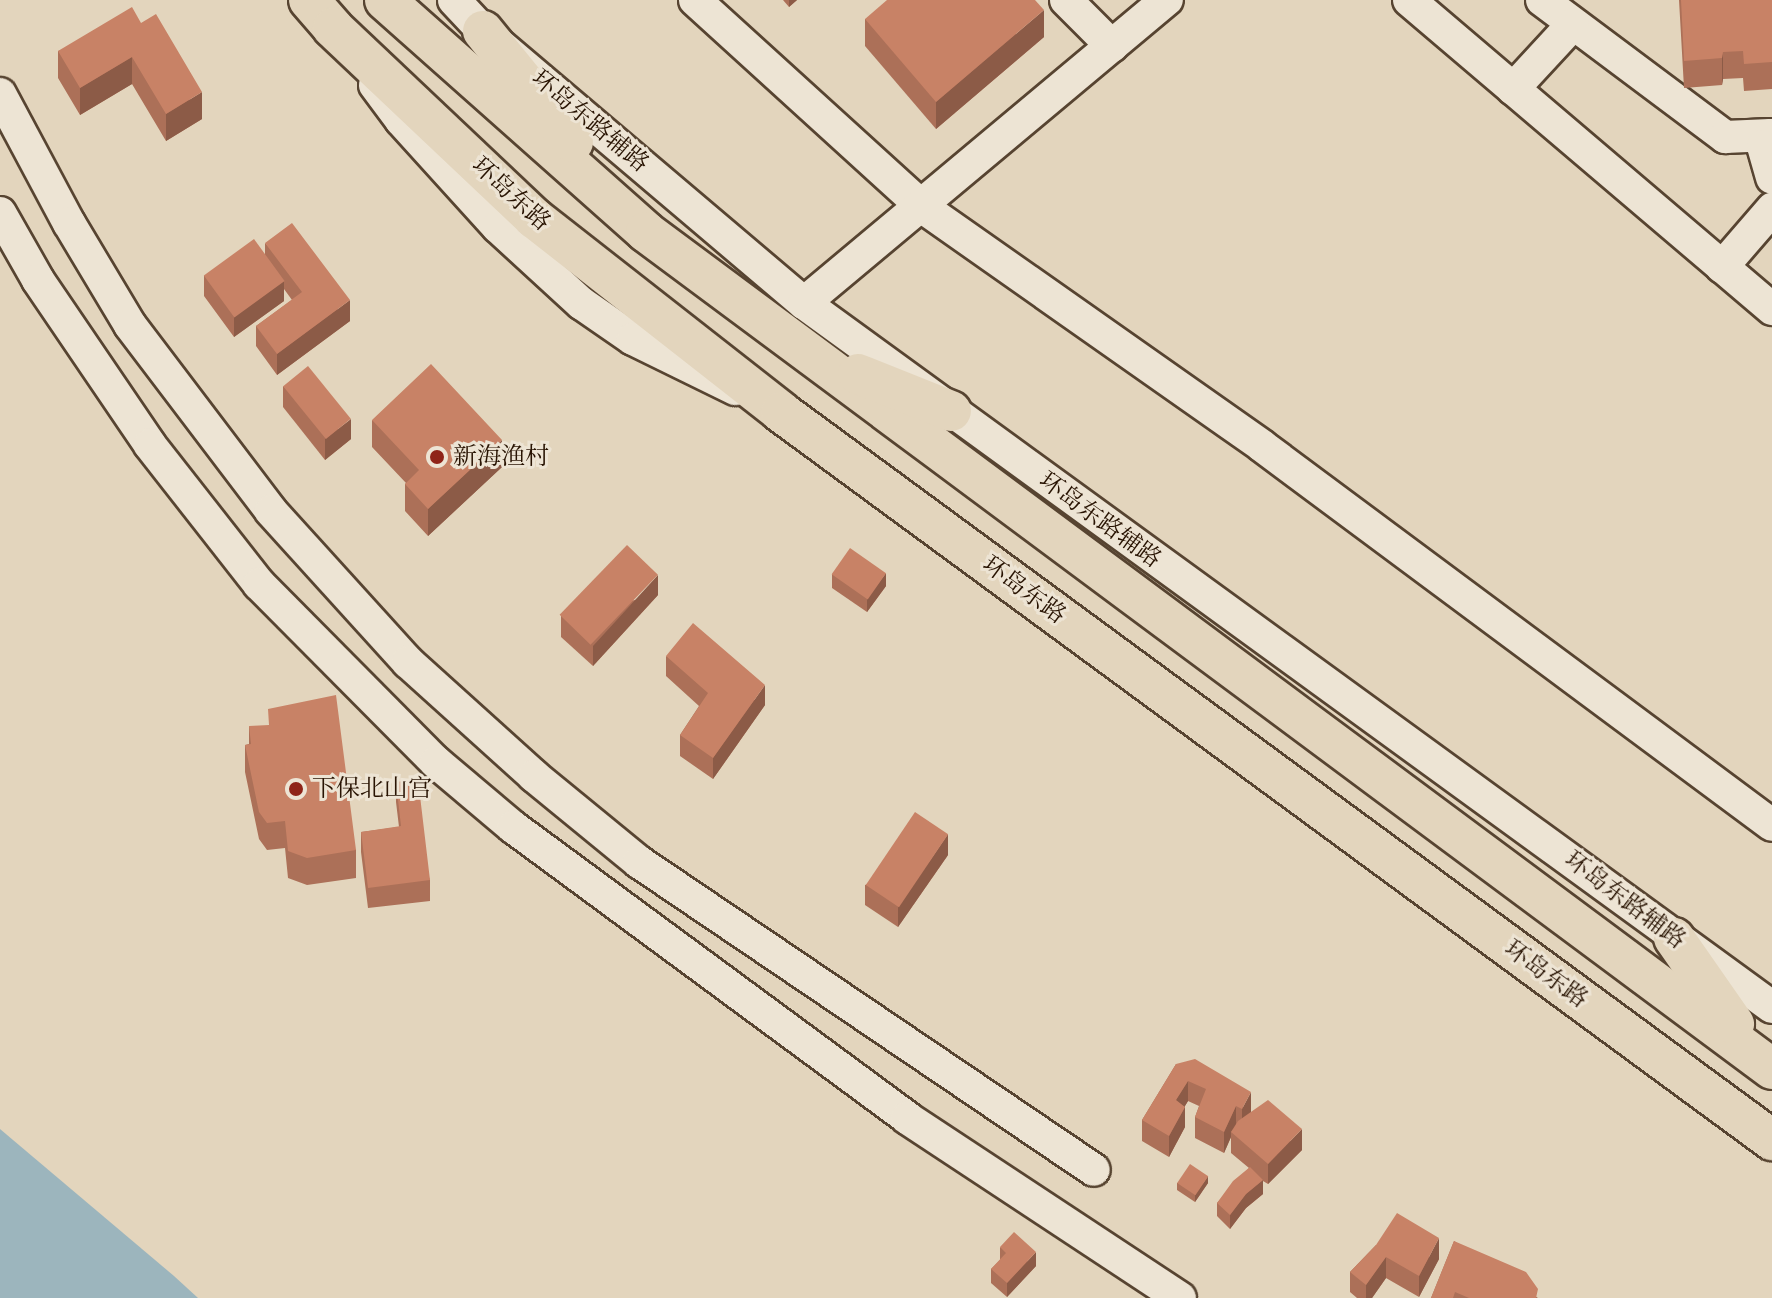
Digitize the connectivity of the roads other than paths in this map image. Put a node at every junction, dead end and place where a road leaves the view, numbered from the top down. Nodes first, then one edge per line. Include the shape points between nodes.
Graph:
1 (385, 0) edge
2 (454, 0) edge
3 (695, 0) edge
4 (1066, 0) edge
5 (1167, 0) edge
6 (1409, 0) edge
7 (1542, 0) edge
8 (321, 14) edge
9 (1573, 24) junction
10 (483, 31) junction
11 (1112, 46) junction
12 (1513, 89) junction
13 (0, 94) edge
14 (1771, 135) edge
15 (1772, 178) edge
16 (921, 206) junction
17 (1772, 209) edge
18 (0, 213) edge
19 (646, 232) junction
20 (1722, 267) junction
21 (804, 303) junction
22 (1772, 309) edge
23 (812, 356) junction
24 (951, 411) junction
25 (1772, 825) edge
26 (1674, 938) junction
27 (1772, 1007) edge
28 (1763, 1061) edge
29 (1772, 1140) edge
30 (1094, 1170) dead end
31 (1180, 1298) edge

1 - 19 main road
2 - 10 street, 环岛东路辅路
3 - 16 street
4 - 11 street
5 - 11 street
6 - 12 street
7 - 9 street
8 - 29 main road, 环岛东路 via 534,218 781,412
9 - 12 street
9 - 14 street via 1725,137
10 - 19 main road
10 - 21 street, 环岛东路辅路
11 - 16 street
12 - 20 street
13 - 30 street via 130,325 271,511 408,662 639,862
14 - 15 street via 1763,146
16 - 21 street
16 - 25 street via 1262,446
17 - 20 street
18 - 31 street via 38,280 150,445 259,584 436,762 526,837 894,1109
19 - 23 main road
20 - 22 street
21 - 24 street, 环岛东路辅路
23 - 24 main road
23 - 28 main road
24 - 26 street, 环岛东路辅路
26 - 27 street, 环岛东路辅路
26 - 28 main road

